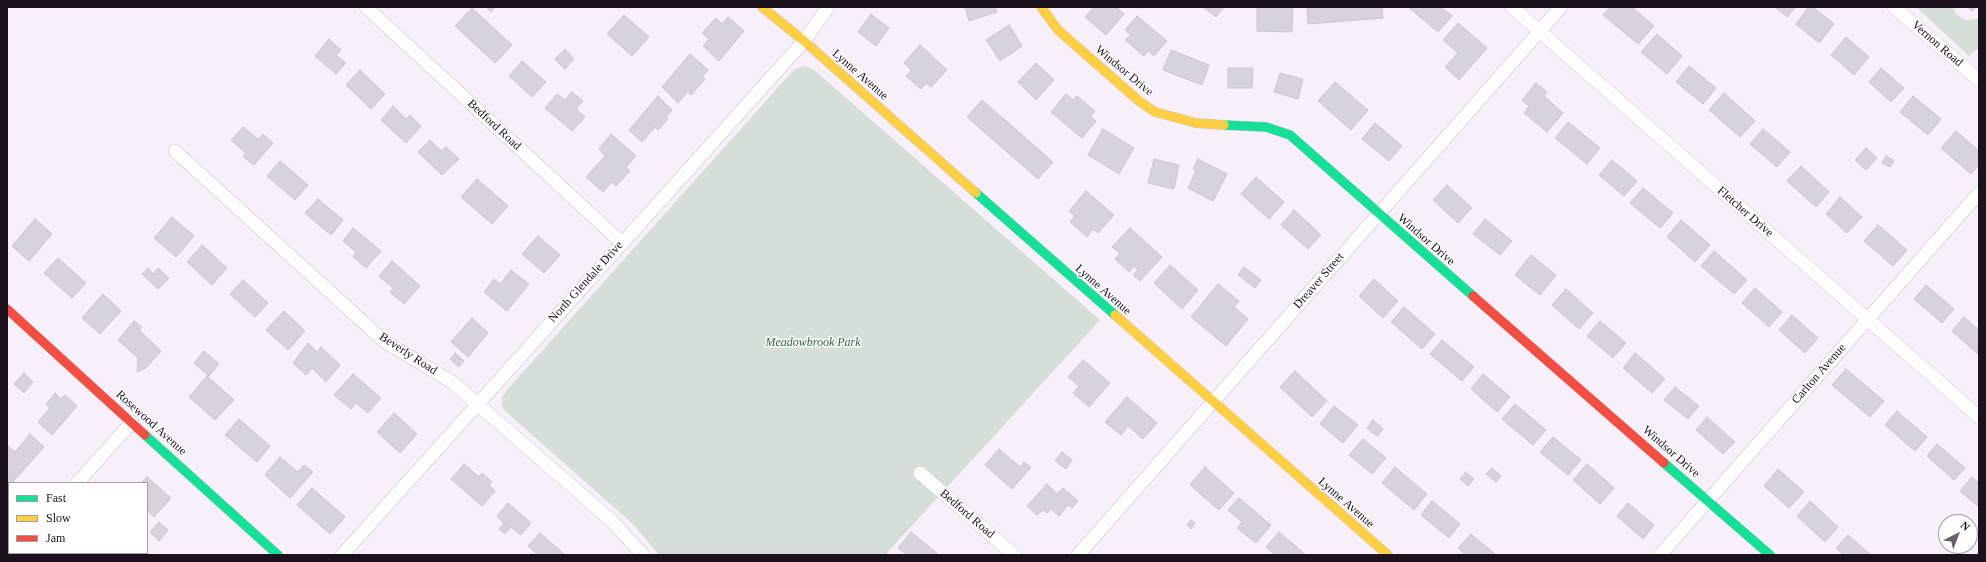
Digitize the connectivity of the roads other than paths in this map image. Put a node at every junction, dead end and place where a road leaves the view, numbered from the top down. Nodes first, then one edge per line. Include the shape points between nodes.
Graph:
1 (366, 7) edge
2 (762, 7) edge
3 (828, 7) edge
4 (1042, 7) edge
5 (1512, 7) edge
6 (1561, 7) edge
7 (1894, 7) edge
8 (1539, 31) junction
9 (804, 41) junction
10 (1979, 80) edge
11 (175, 150) dead end
12 (1979, 193) edge
13 (1378, 214) junction
14 (621, 242) junction
15 (7, 309) edge
16 (1868, 319) junction
17 (1212, 402) junction
18 (477, 405) junction
19 (1979, 417) edge
20 (132, 422) junction
21 (920, 473) dead end
22 (78, 482) edge
23 (1708, 500) junction
24 (278, 555) edge
25 (342, 555) edge
26 (643, 555) edge
27 (1014, 555) edge
28 (1078, 555) edge
29 (1388, 555) edge
30 (1660, 555) edge
31 (1770, 555) edge

1 - 14 street, Bedford Road
2 - 9 street, Lynne Avenue
3 - 9 street, North Glendale Drive
4 - 13 street, Windsor Drive via 1058,30 1155,112 1196,123 1280,130
5 - 8 street, Fletcher Drive
6 - 8 street, Dreaver Street
7 - 10 street, Vernon Road
8 - 13 street, Dreaver Street
8 - 16 street, Fletcher Drive
9 - 14 street, North Glendale Drive
9 - 17 street, Lynne Avenue
11 - 18 street, Beverly Road via 384,341 452,382
12 - 16 street, Carlton Avenue
13 - 17 street, Dreaver Street
13 - 23 street, Windsor Drive
14 - 18 street, North Glendale Drive
15 - 20 street, Rosewood Avenue
16 - 19 street, Fletcher Drive
16 - 23 street, Carlton Avenue
17 - 28 street, Dreaver Street
17 - 29 street, Lynne Avenue
18 - 25 street, North Glendale Drive
18 - 26 street, Beverly Road via 613,522
20 - 22 street
20 - 24 street, Rosewood Avenue
21 - 27 street, Bedford Road
23 - 30 street, Carlton Avenue
23 - 31 street, Windsor Drive

